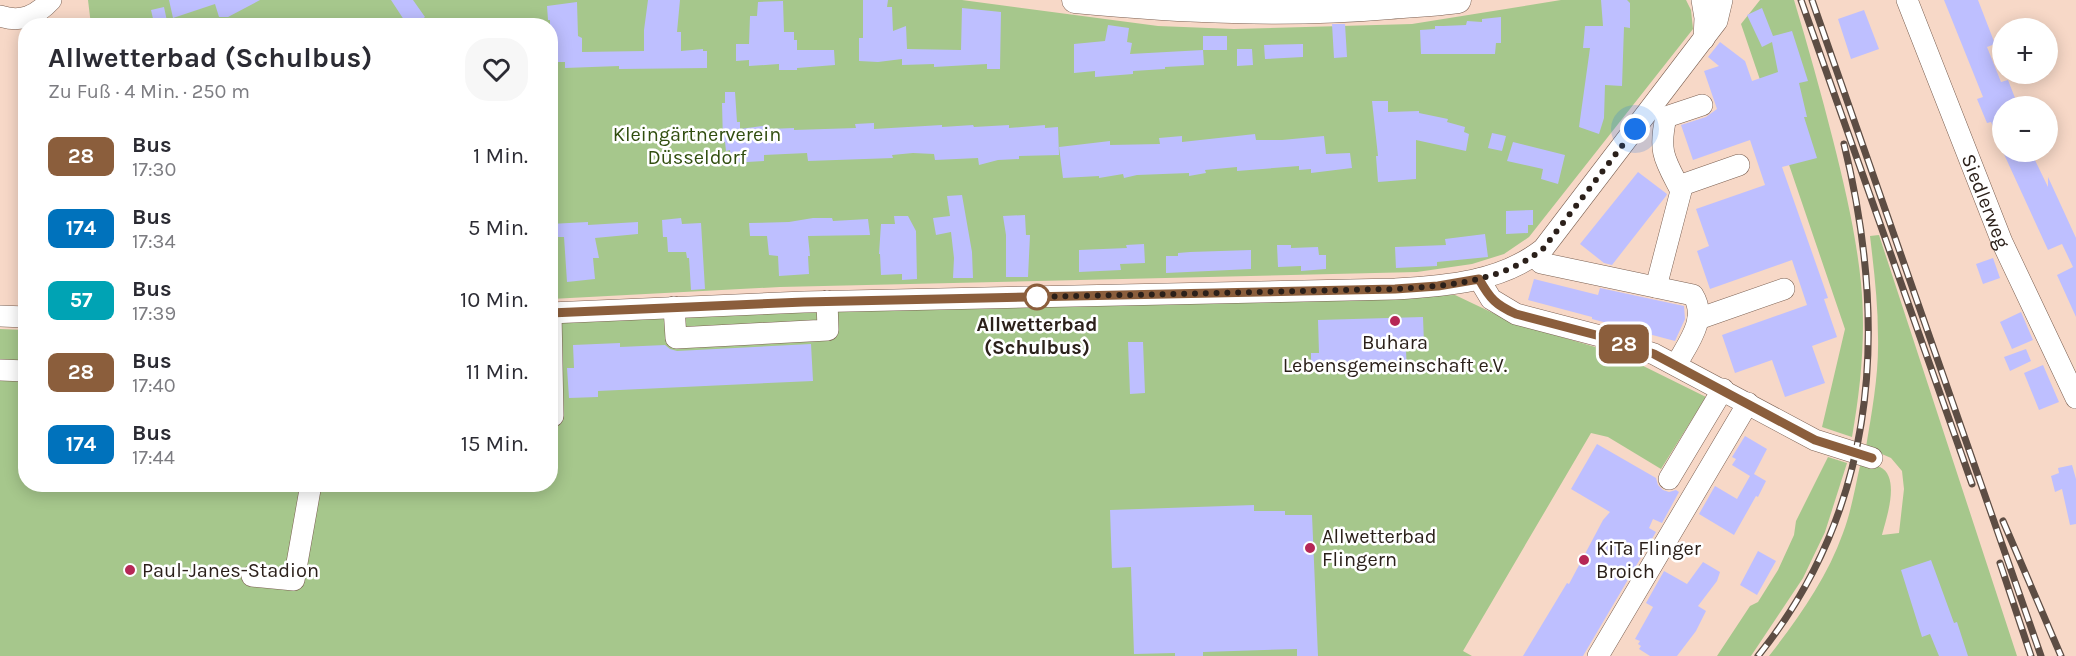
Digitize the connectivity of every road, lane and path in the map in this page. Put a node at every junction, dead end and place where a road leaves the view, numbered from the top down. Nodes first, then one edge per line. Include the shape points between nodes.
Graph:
1 (51, 0) edge
2 (1076, 0) edge
3 (1458, 0) edge
4 (1702, 0) edge
5 (1722, 0) edge
6 (1907, 0) edge
7 (1391, 3) edge
8 (0, 16) edge
9 (25, 18) edge
10 (18, 20) edge
11 (1704, 39) junction
12 (1702, 105) dead end
13 (1738, 165) dead end
14 (1679, 186) junction
15 (1534, 256) junction
16 (1479, 279) junction
17 (1656, 287) junction
18 (1784, 290) dead end
19 (827, 301) junction
20 (674, 307) junction
21 (558, 313) edge
22 (0, 316) edge
23 (18, 317) edge
24 (1698, 319) junction
25 (1676, 365) junction
26 (0, 370) edge
27 (18, 371) edge
28 (1723, 389) junction
29 (2076, 398) edge
30 (1748, 403) junction
31 (1872, 458) dead end
32 (1669, 479) dead end
33 (310, 492) edge
34 (252, 576) dead end
35 (1598, 656) edge

1 - 9 street
2 - 7 main road via 1256,12 1346,10
3 - 7 main road
4 - 11 street
5 - 11 street via 1718,21
6 - 29 street, Siedlerweg via 2002,242
8 - 10 street
11 - 15 street
12 - 14 street via 1666,117 1662,153
13 - 14 street
14 - 17 street
15 - 16 street
15 - 17 street via 1541,263
16 - 19 street via 1395,289
16 - 25 street via 1491,300 1516,314 1600,336
17 - 24 street via 1693,295 1700,306
18 - 24 street
19 - 20 street
19 - 20 street via 828,330 676,338
20 - 21 street
22 - 23 street
24 - 25 street
25 - 28 street
26 - 27 street
28 - 30 street
28 - 32 street
30 - 31 street via 1815,440
30 - 35 street
33 - 34 street via 294,580

